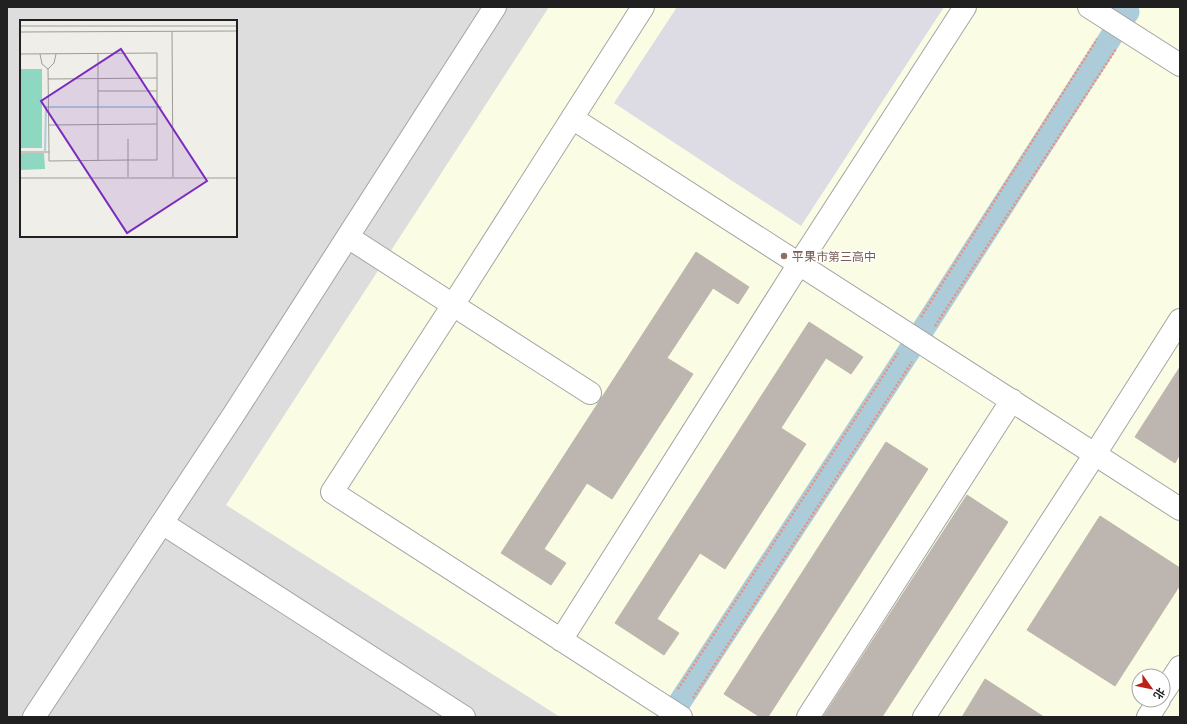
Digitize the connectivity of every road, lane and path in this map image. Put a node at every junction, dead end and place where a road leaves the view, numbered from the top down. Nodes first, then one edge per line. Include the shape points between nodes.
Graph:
1 (495, 7) edge
2 (643, 7) edge
3 (965, 7) edge
4 (1089, 7) edge
5 (1110, 20) junction
6 (1128, 32) junction
7 (1180, 65) edge
8 (572, 118) junction
9 (348, 237) junction
10 (799, 264) junction
11 (453, 305) junction
12 (1180, 320) edge
13 (917, 339) junction
14 (590, 393) dead end
15 (1012, 400) junction
16 (1095, 454) junction
17 (1180, 508) edge
18 (162, 523) junction
19 (561, 640) junction
20 (1180, 667) edge
21 (1171, 681) edge
22 (1154, 708) edge
23 (679, 709) edge
24 (34, 717) edge
25 (464, 717) edge
26 (808, 717) edge
27 (924, 717) edge
28 (1148, 717) edge

1 - 9 street
2 - 8 street
3 - 10 street
4 - 5 street
5 - 6 street
5 - 13 path
6 - 7 street
6 - 13 path
8 - 10 street
8 - 11 street
9 - 11 street
9 - 18 street
10 - 13 street
10 - 19 street
11 - 14 street
11 - 19 street via 332,492
12 - 16 street
13 - 15 street
13 - 23 path
13 - 23 path
15 - 16 street
15 - 26 street
16 - 17 street
16 - 27 street
18 - 24 street
18 - 25 street
19 - 23 street
20 - 21 street
22 - 28 street

